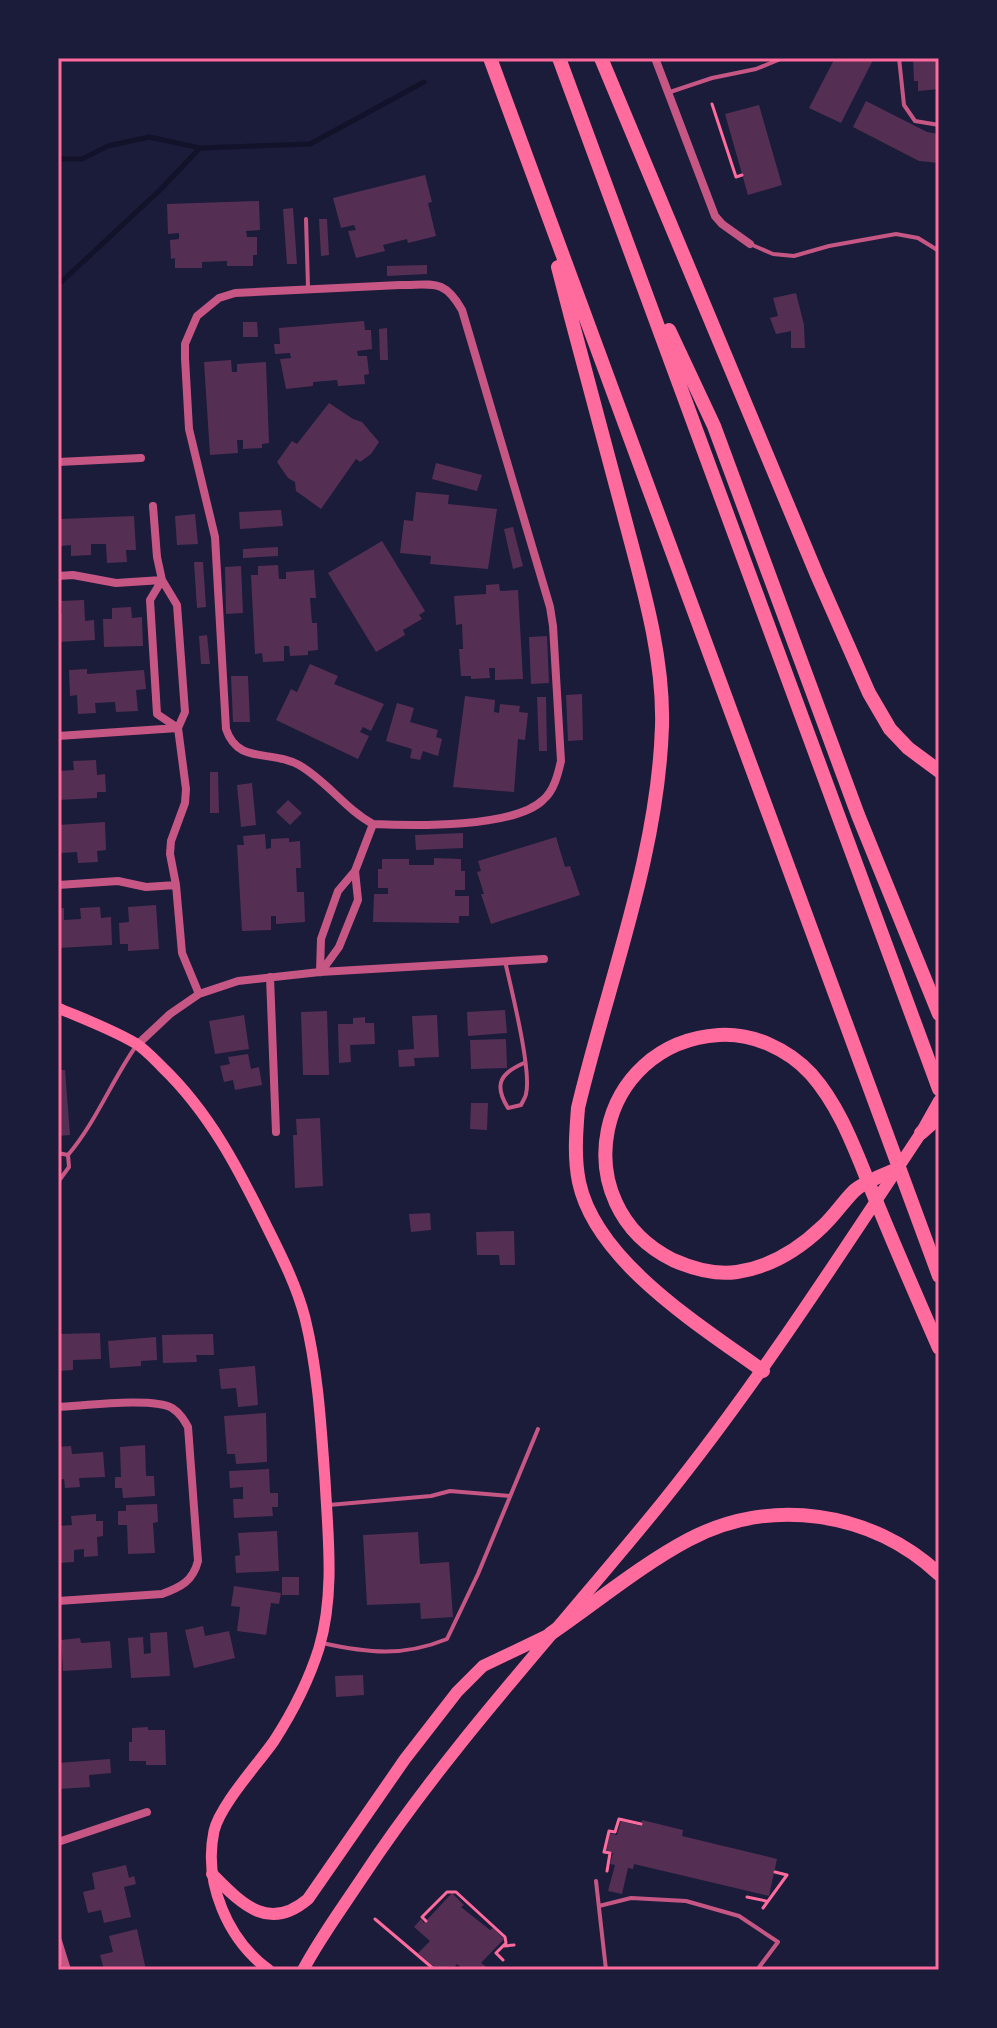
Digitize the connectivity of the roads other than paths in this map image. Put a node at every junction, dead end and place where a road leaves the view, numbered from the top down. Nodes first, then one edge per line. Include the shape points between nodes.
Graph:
1 (490, 58) edge
2 (559, 58) edge
3 (601, 58) edge
4 (655, 58) edge
5 (783, 58) edge
6 (899, 58) edge
7 (772, 60) edge
8 (667, 93) junction
9 (939, 125) edge
10 (536, 185) junction
11 (306, 219) dead end
12 (750, 244) joint
13 (629, 246) junction
14 (939, 251) edge
15 (308, 290) junction
16 (141, 458) dead end
17 (58, 462) edge
18 (153, 506) dead end
19 (58, 576) edge
20 (162, 580) junction
21 (178, 728) junction
22 (58, 736) edge
23 (939, 771) edge
24 (373, 824) junction
25 (355, 871) junction
26 (58, 885) edge
27 (176, 885) junction
28 (544, 959) dead end
29 (505, 961) junction
30 (320, 972) junction
31 (270, 977) junction
32 (199, 994) junction
33 (58, 1008) edge
34 (939, 1014) edge
35 (138, 1044) junction
36 (524, 1063) junction
37 (939, 1089) edge
38 (939, 1101) edge
39 (939, 1117) edge
40 (276, 1132) dead end
41 (921, 1133) junction
42 (58, 1153) edge
43 (68, 1155) junction
44 (897, 1169) junction
45 (58, 1182) edge
46 (939, 1276) edge
47 (939, 1348) edge
48 (763, 1371) junction
49 (58, 1407) edge
50 (538, 1429) dead end
51 (510, 1496) junction
52 (326, 1505) junction
53 (939, 1574) edge
54 (58, 1601) edge
55 (550, 1634) junction
56 (320, 1643) junction
57 (147, 1812) dead end
58 (58, 1842) edge
59 (212, 1874) junction
60 (596, 1881) dead end
61 (599, 1906) junction
62 (58, 1941) edge
63 (67, 1970) edge
64 (269, 1970) edge
65 (303, 1970) edge
66 (606, 1970) edge
67 (757, 1970) edge

1 - 10 highway
2 - 13 highway
3 - 23 highway via 869,693 890,729
4 - 8 street
5 - 7 lane
6 - 9 lane via 904,105 915,121
7 - 8 lane
8 - 12 street via 715,216
10 - 46 highway
10 - 48 highway via 644,594 662,722 649,836 578,1108 580,1184 604,1238 621,1258
11 - 15 lane
12 - 14 lane via 794,256 896,234 918,238
13 - 34 highway via 714,426 858,815
13 - 37 highway
15 - 24 street via 235,293 219,298 197,316 185,344 189,429 215,537 230,742 240,752 301,766
15 - 24 street via 438,285 452,293 462,310 553,626 561,761 546,798 530,810 485,821
16 - 17 street
18 - 20 street
19 - 20 street via 116,583
20 - 21 street via 177,605 185,712
20 - 21 street via 150,600 157,714
21 - 22 street
21 - 27 street via 186,789 171,841
24 - 25 street
25 - 30 street via 338,891 321,939
25 - 30 street via 358,900 339,947
26 - 27 street
27 - 32 street via 182,953
28 - 29 street
29 - 30 street
29 - 36 lane
30 - 31 street
31 - 32 street
31 - 40 street
32 - 35 street
33 - 35 main road
35 - 43 lane
35 - 52 main road via 190,1095 216,1132 289,1271 319,1387
36 - 36 lane via 526,1095 521,1105 508,1108 500,1096 501,1080
38 - 41 main road
39 - 41 highway
41 - 44 main road
42 - 43 lane
43 - 45 lane via 69,1167
44 - 47 highway via 856,1189 802,1243 774,1261 716,1273 656,1251 618,1208 605,1155 610,1113 636,1071 683,1041 727,1035 764,1042 790,1056 834,1105
44 - 48 main road
48 - 55 main road via 664,1500
49 - 54 street via 162,1404 181,1416 188,1427 198,1561 189,1581 162,1594
50 - 51 lane
51 - 52 lane via 450,1491
51 - 56 lane via 447,1639 420,1650 367,1653
52 - 56 main road via 330,1592
53 - 55 highway via 906,1548 862,1526 815,1515 761,1516 727,1522 686,1540
55 - 59 main road via 483,1666 457,1692 297,1908 275,1913 246,1907
55 - 65 main road via 418,1798
56 - 59 main road via 275,1739 214,1830
57 - 58 street
59 - 64 main road via 226,1921
60 - 61 lane
61 - 66 lane
61 - 67 lane via 631,1898 686,1901 739,1916 778,1942
62 - 63 street

